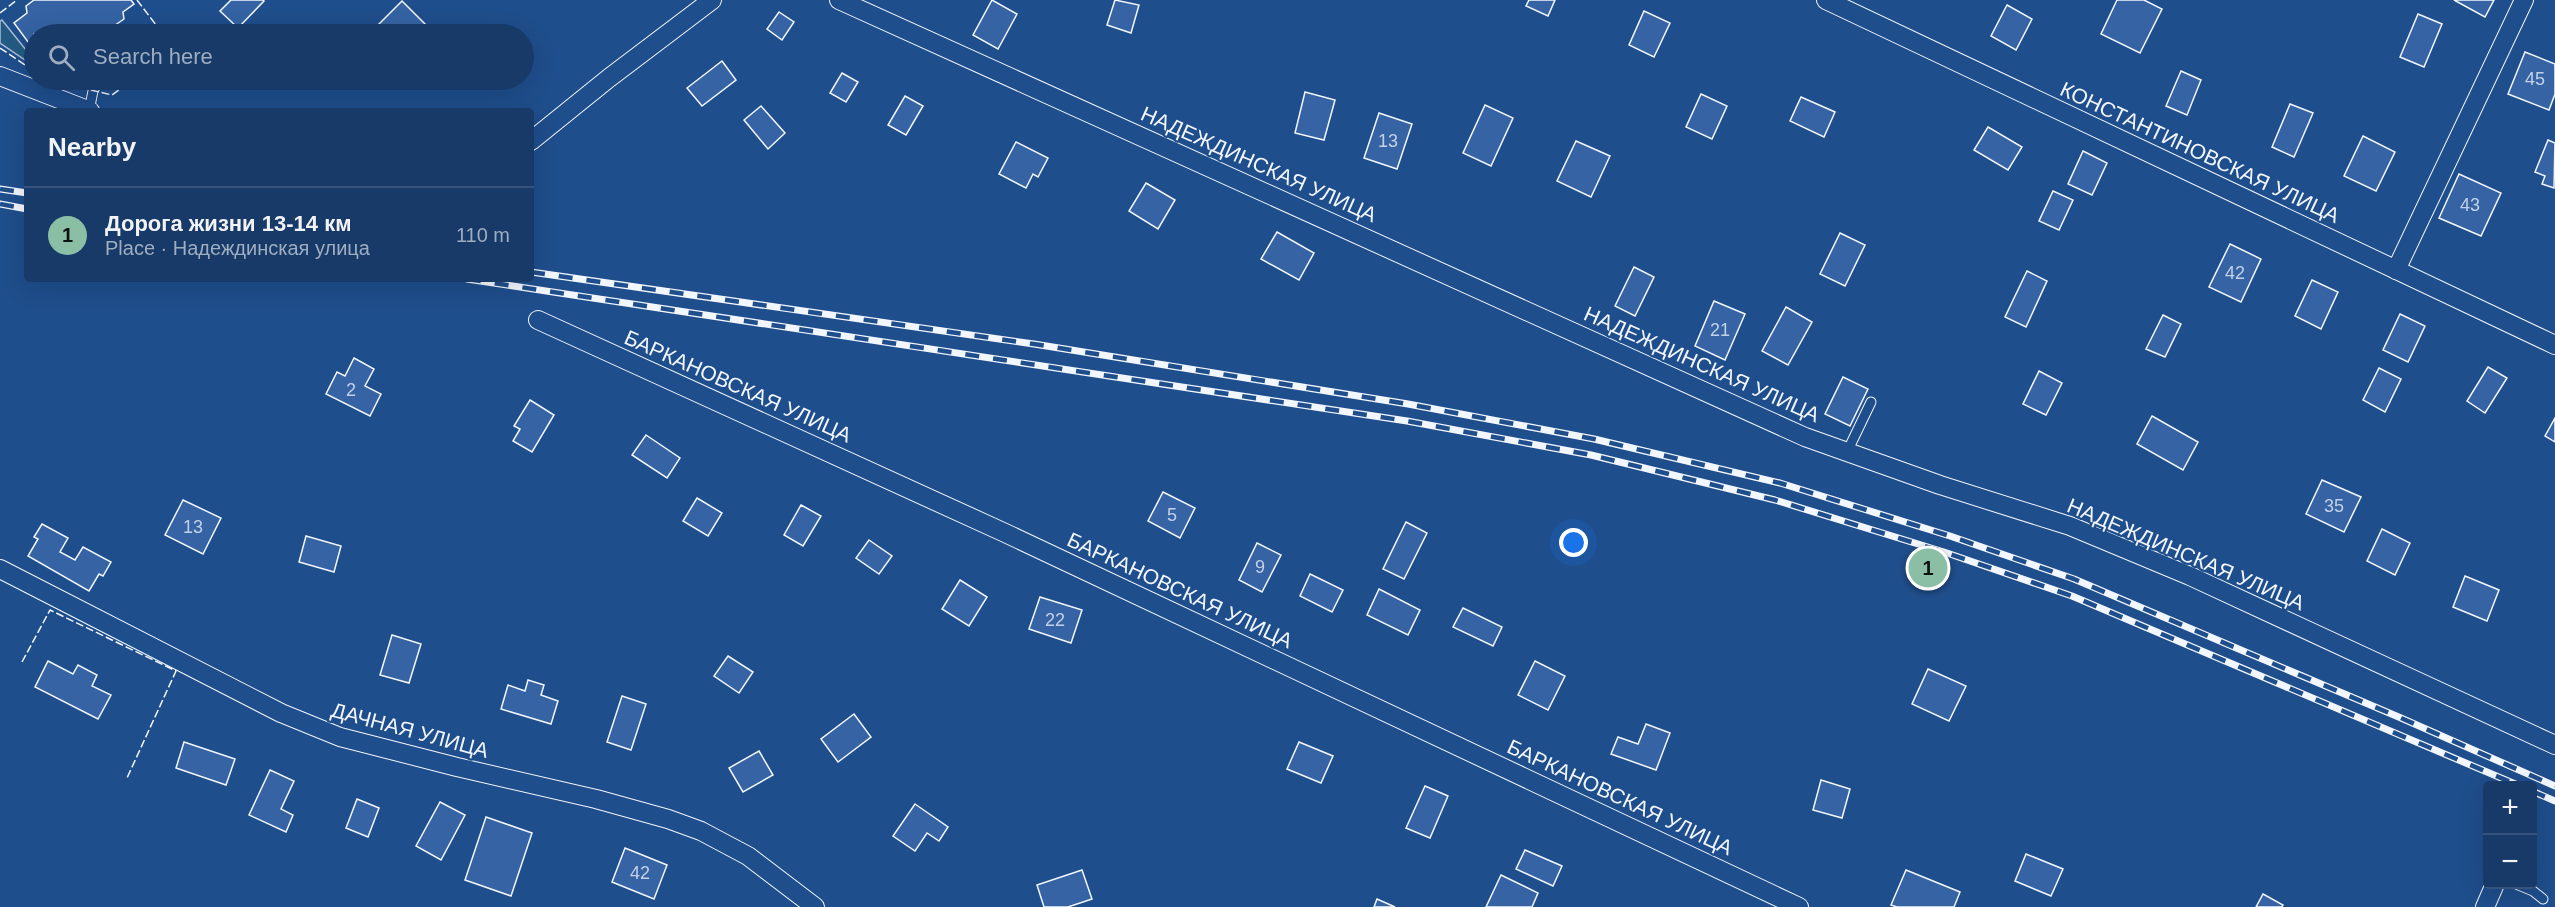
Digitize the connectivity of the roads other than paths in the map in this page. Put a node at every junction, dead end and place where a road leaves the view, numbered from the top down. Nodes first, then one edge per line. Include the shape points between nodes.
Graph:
1 (712, 0) edge
2 (839, 0) edge
3 (1826, 0) edge
4 (2524, 0) edge
5 (0, 76) edge
6 (24, 85) edge
7 (36, 90) edge
8 (94, 90) edge
9 (82, 108) edge
10 (90, 108) edge
11 (534, 139) edge
12 (2396, 270) junction
13 (538, 320) dead end
14 (2555, 345) edge
15 (1871, 402) dead end
16 (1847, 452) junction
17 (0, 569) edge
18 (2555, 745) edge
19 (2494, 889) edge
20 (2527, 889) edge
21 (2543, 899) dead end
22 (815, 907) edge
23 (1799, 907) edge
24 (2485, 907) edge

1 - 11 street
2 - 16 street, НАДЕЖДИНСКАЯ УЛИЦА via 1805,437
3 - 12 street, КОНСТАНТИНОВСКАЯ УЛИЦА
4 - 12 street
5 - 6 street
7 - 9 street
8 - 10 lane
12 - 14 street, КОНСТАНТИНОВСКАЯ УЛИЦА
13 - 23 street, БАРКАНОВСКАЯ УЛИЦА via 1025,542
15 - 16 lane
16 - 18 street, НАДЕЖДИНСКАЯ УЛИЦА via 2070,526 2179,571
17 - 22 street, ДАЧНАЯ УЛИЦА via 281,713 340,736 596,799 701,831 748,856
19 - 24 street
20 - 21 lane

